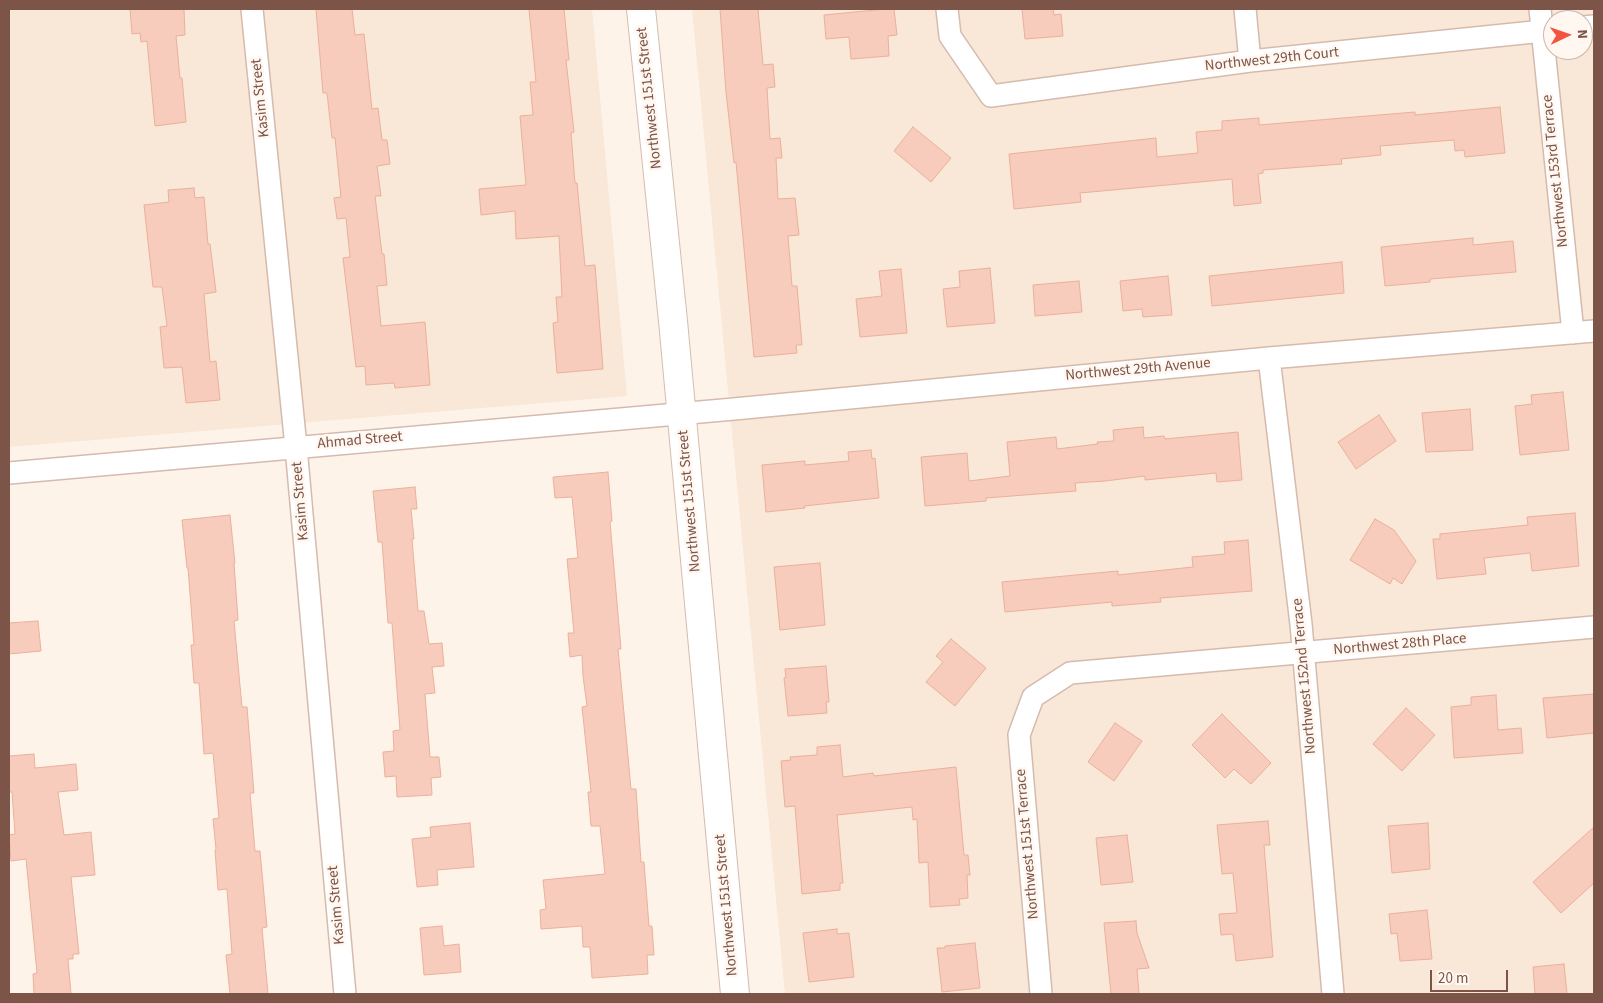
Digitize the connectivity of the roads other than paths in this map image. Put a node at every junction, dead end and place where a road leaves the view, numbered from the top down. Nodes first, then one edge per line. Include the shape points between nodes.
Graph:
1 (252, 9) edge
2 (641, 9) edge
3 (947, 9) edge
4 (1245, 9) edge
5 (1543, 31) edge
6 (1550, 60) edge
7 (1250, 61) junction
8 (1594, 331) edge
9 (1573, 333) junction
10 (1269, 358) junction
11 (682, 414) junction
12 (296, 447) junction
13 (9, 473) edge
14 (1594, 628) edge
15 (1304, 653) junction
16 (1033, 697) joint
17 (345, 994) edge
18 (735, 994) edge
19 (1041, 994) edge
20 (1333, 994) edge

1 - 12 street, Kasim Street
2 - 11 street, Northwest 151st Street
3 - 7 street, Northwest 29th Court via 950,36 991,96
4 - 7 street
5 - 7 street, Northwest 29th Court
6 - 9 street, Northwest 153rd Terrace
8 - 9 street, Northwest 29th Avenue
9 - 10 street, Northwest 29th Avenue
10 - 11 street, Northwest 29th Avenue
10 - 15 street, Northwest 152nd Terrace
11 - 12 street, Ahmad Street
11 - 18 street, Northwest 151st Street
12 - 13 street, Ahmad Street
12 - 17 street, Kasim Street
14 - 15 street, Northwest 28th Place
15 - 16 street, Northwest 28th Place via 1070,673
15 - 20 street, Northwest 152nd Terrace
16 - 19 street, Northwest 151st Terrace via 1019,735

